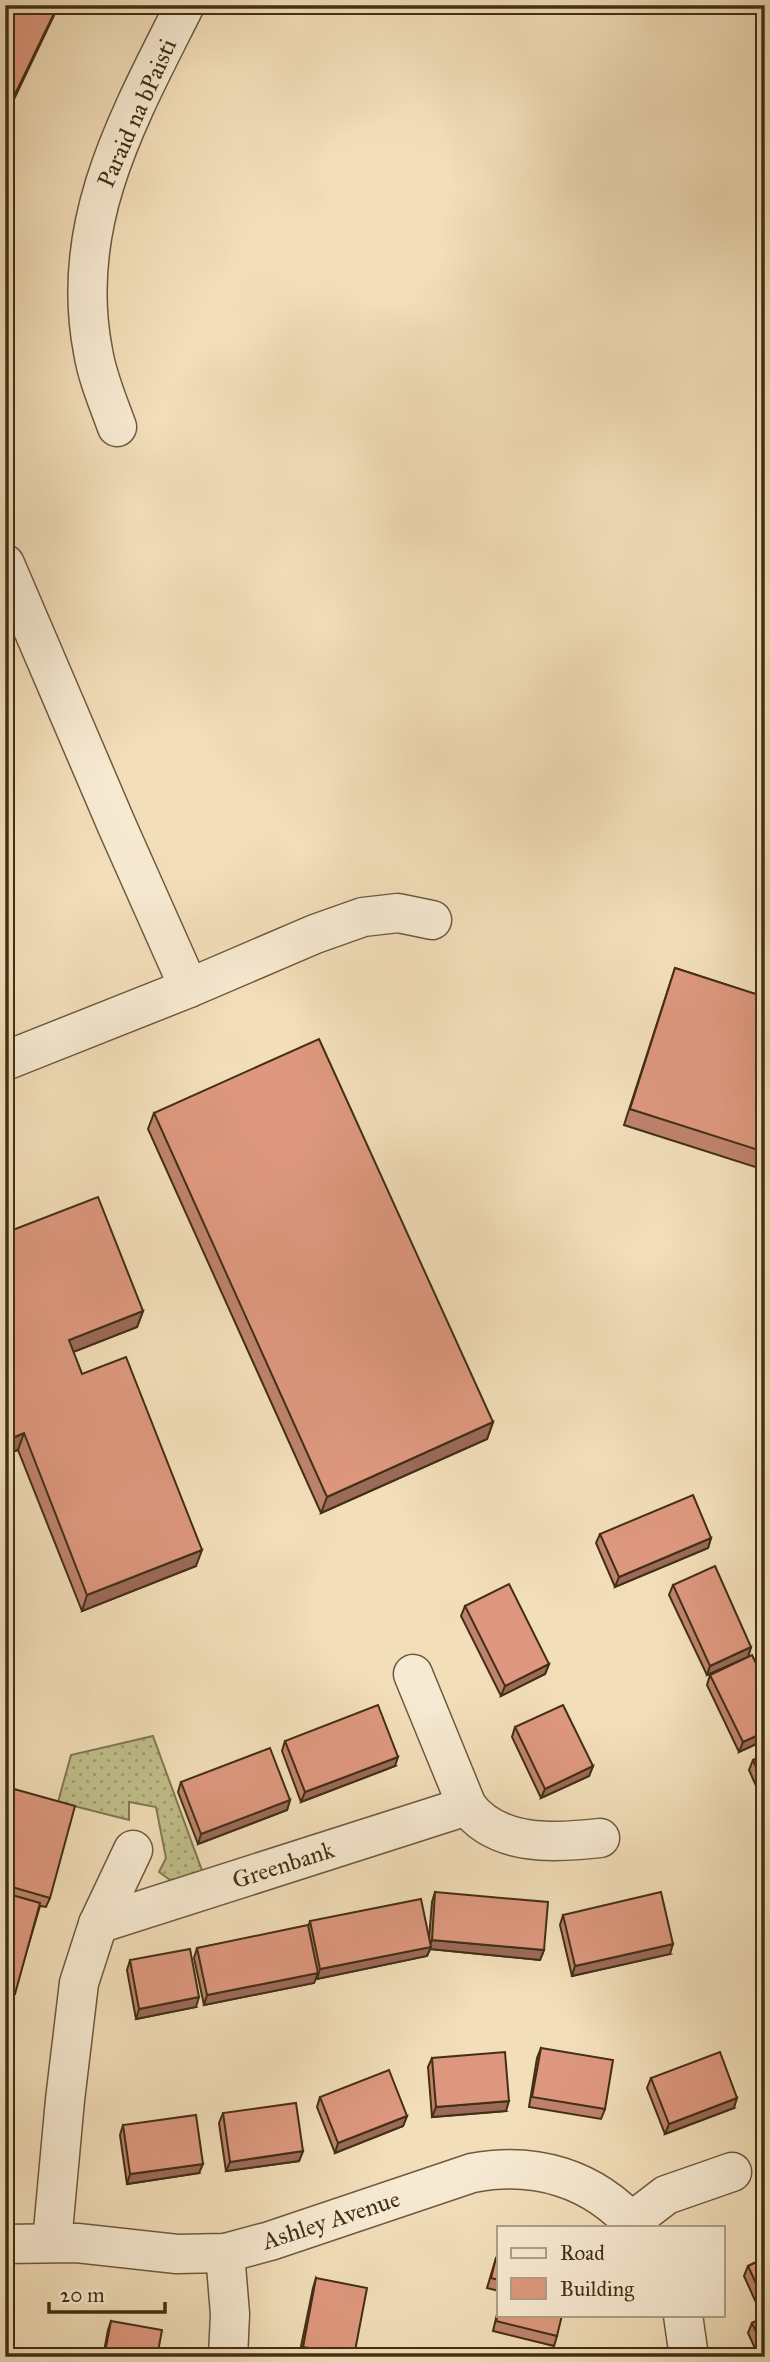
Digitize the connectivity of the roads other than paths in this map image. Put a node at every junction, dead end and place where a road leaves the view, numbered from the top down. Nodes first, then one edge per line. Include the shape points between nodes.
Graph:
1 (185, 5) edge
2 (117, 427) dead end
3 (5, 564) edge
4 (432, 920) dead end
5 (189, 988) junction
6 (5, 1062) edge
7 (413, 1674) dead end
8 (467, 1806) junction
9 (600, 1838) dead end
10 (133, 1850) dead end
11 (98, 1924) junction
12 (732, 2172) dead end
13 (634, 2225) edge
14 (52, 2242) junction
15 (5, 2244) edge
16 (225, 2253) junction
17 (683, 2316) edge
18 (228, 2357) edge
19 (689, 2357) edge

1 - 2 street, Paraid na bPaisti via 122,135 99,198 90,245 88,313 93,351
3 - 5 street
4 - 5 street via 398,913 363,917
5 - 6 street
7 - 8 street
8 - 9 street via 485,1823 529,1840
8 - 11 street, Greenbank
10 - 11 street
11 - 14 street via 76,2003
12 - 13 street via 666,2195
13 - 16 street, Ashley Avenue via 596,2192 574,2180 525,2169 497,2169 472,2173
14 - 15 street, Ashley Avenue
14 - 16 street, Ashley Avenue via 186,2255
16 - 18 street
17 - 19 street

